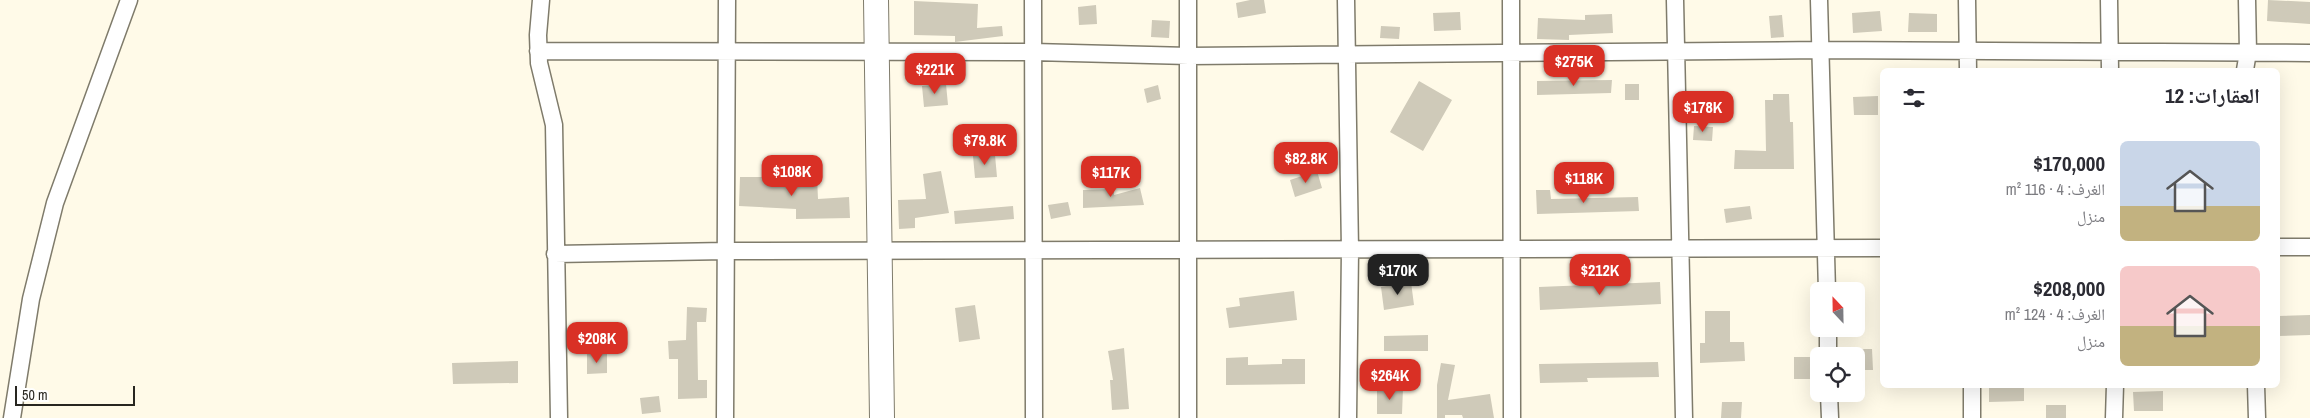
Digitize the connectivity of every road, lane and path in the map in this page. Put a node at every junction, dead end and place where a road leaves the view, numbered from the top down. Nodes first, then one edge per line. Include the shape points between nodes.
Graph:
1 (129, 0) edge
2 (541, 0) edge
3 (727, 0) edge
4 (876, 0) edge
5 (1033, 0) edge
6 (1188, 0) edge
7 (1346, 0) edge
8 (1512, 0) edge
9 (1675, 0) edge
10 (1820, 0) edge
11 (1967, 0) edge
12 (2109, 0) edge
13 (2247, 0) edge
14 (1821, 50) junction
15 (1968, 50) junction
16 (538, 51) junction
17 (727, 51) junction
18 (2109, 51) junction
19 (876, 52) junction
20 (1033, 52) junction
21 (1512, 52) junction
22 (1676, 52) junction
23 (2248, 52) junction
24 (2310, 53) edge
25 (1346, 54) junction
26 (1189, 56) junction
27 (1968, 68) edge
28 (2110, 68) edge
29 (2245, 68) edge
30 (2280, 247) edge
31 (2310, 247) edge
32 (1826, 248) junction
33 (1880, 248) edge
34 (1512, 249) junction
35 (1680, 249) junction
36 (1034, 250) junction
37 (1189, 250) junction
38 (1350, 250) junction
39 (726, 251) junction
40 (881, 251) junction
41 (555, 254) junction
42 (1827, 282) edge
43 (1972, 388) edge
44 (2115, 388) edge
45 (2256, 388) edge
46 (1829, 402) edge
47 (12, 418) edge
48 (559, 418) edge
49 (725, 418) edge
50 (882, 418) edge
51 (1034, 418) edge
52 (1188, 418) edge
53 (1348, 418) edge
54 (1512, 418) edge
55 (1684, 418) edge
56 (1830, 418) edge
57 (1972, 418) edge
58 (2114, 418) edge
59 (2257, 418) edge

1 - 47 street via 55,203 31,299
2 - 16 street
3 - 17 street
4 - 19 main road
5 - 20 street
6 - 26 street
7 - 25 street
8 - 21 street
9 - 22 street
10 - 14 street
11 - 15 street
12 - 18 street
13 - 23 street
14 - 15 street
14 - 22 street
14 - 32 street
15 - 18 street
15 - 27 street
16 - 17 street
16 - 41 street via 554,125
17 - 19 street
17 - 39 street
18 - 23 street
18 - 28 street
19 - 20 street
19 - 40 main road
20 - 26 street
20 - 36 street
21 - 22 street
21 - 25 street
21 - 34 street
22 - 35 street
23 - 24 street
23 - 29 street
25 - 26 street
25 - 38 street
26 - 37 street
30 - 31 street
32 - 33 street
32 - 35 street
32 - 42 street
34 - 35 street
34 - 38 street
34 - 54 street
35 - 55 street
36 - 37 street
36 - 40 street
36 - 51 street
37 - 38 street
37 - 52 street
38 - 53 street
39 - 40 street
39 - 41 street
39 - 49 street
40 - 50 main road
41 - 48 street
43 - 57 street
44 - 58 street
45 - 59 street
46 - 56 street

